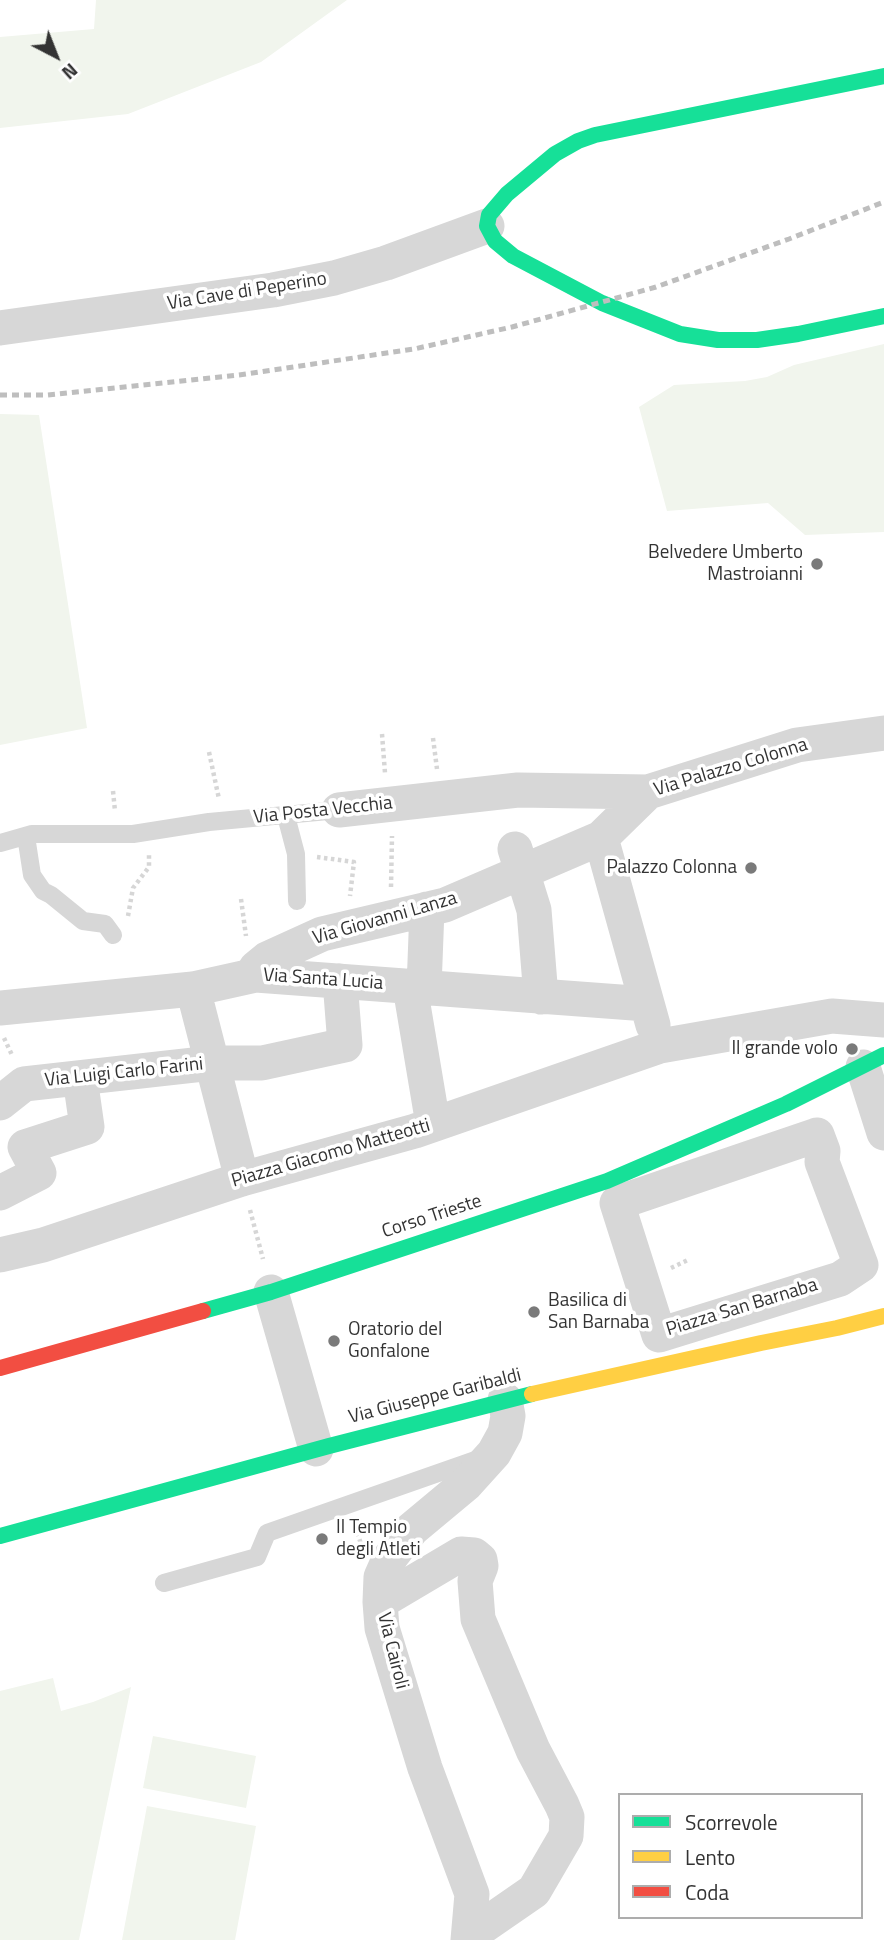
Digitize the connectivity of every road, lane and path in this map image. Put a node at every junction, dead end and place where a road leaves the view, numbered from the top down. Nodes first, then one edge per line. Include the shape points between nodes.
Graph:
1 (884, 76) edge
2 (487, 226) junction
3 (884, 316) edge
4 (0, 328) edge
5 (884, 733) edge
6 (382, 734) dead end
7 (209, 752) dead end
8 (648, 792) junction
9 (391, 804) junction
10 (340, 810) joint
11 (286, 816) junction
12 (224, 821) junction
13 (149, 832) junction
14 (26, 836) junction
15 (601, 838) junction
16 (0, 843) edge
17 (296, 854) junction
18 (519, 860) junction
19 (297, 901) dead end
20 (427, 909) junction
21 (391, 917) junction
22 (346, 928) junction
23 (120, 929) joint
24 (256, 975) junction
25 (340, 981) junction
26 (417, 987) junction
27 (193, 989) junction
28 (541, 996) junction
29 (647, 1004) junction
30 (0, 1008) edge
31 (884, 1020) edge
32 (660, 1046) junction
33 (873, 1061) edge
34 (212, 1063) junction
35 (80, 1078) junction
36 (0, 1103) edge
37 (433, 1125) junction
38 (884, 1133) edge
39 (817, 1135) joint
40 (245, 1190) junction
41 (0, 1193) edge
42 (0, 1255) edge
43 (267, 1278) junction
44 (882, 1322) edge
45 (0, 1368) edge
46 (505, 1400) junction
47 (316, 1449) junction
48 (494, 1453) junction
49 (0, 1536) edge
50 (164, 1583) dead end
51 (380, 1602) junction
52 (469, 1938) edge

1 - 2 street via 578,141 555,153 507,194 489,215
2 - 3 street via 502,248 546,274 602,303 698,338 757,340
2 - 4 street, Via Cave di Peperino via 334,278
5 - 8 street, Via Palazzo Colonna via 797,745
6 - 9 path
7 - 12 path
8 - 9 street, Via Posta Vecchia via 518,790
8 - 15 street, Via Palazzo Colonna
9 - 10 street, Via Posta Vecchia
9 - 21 path
10 - 11 lane, Via Posta Vecchia
11 - 12 lane, Via Posta Vecchia
11 - 17 lane
12 - 13 lane, Via Posta Vecchia
13 - 14 lane, Via Posta Vecchia
13 - 23 path via 149,867 133,888
14 - 16 lane, Via Posta Vecchia
14 - 23 lane via 32,875 44,891 83,921
15 - 18 street, Via Giovanni Lanza
15 - 29 street
17 - 19 lane
17 - 22 path via 354,862
18 - 20 street, Via Giovanni Lanza via 445,905
18 - 28 street via 534,910
20 - 21 street, Via Giovanni Lanza
20 - 26 street
21 - 22 street, Via Giovanni Lanza
22 - 24 street, Via Giovanni Lanza via 267,959 256,968
24 - 25 street, Via Santa Lucia
24 - 27 street, Via Santa Lucia
25 - 26 street, Via Santa Lucia
25 - 34 street, Via Luigi Carlo Farini via 345,1045 262,1063
26 - 28 street, Via Santa Lucia
26 - 37 street
27 - 30 street, Via Santa Lucia
27 - 34 street
28 - 29 street, Via Santa Lucia
29 - 32 street
31 - 32 street, Piazza Giacomo Matteotti via 832,1016
32 - 37 street, Piazza Giacomo Matteotti
33 - 38 street
33 - 43 street, Corso Trieste via 607,1181
34 - 35 street, Via Luigi Carlo Farini
34 - 40 street
35 - 36 street, Via Luigi Carlo Farini via 24,1084
35 - 41 street via 87,1127 25,1147 39,1173
37 - 40 street, Piazza Giacomo Matteotti
39 - 39 street, Piazza San Barnaba via 617,1203 659,1335 839,1279 861,1265 822,1162
40 - 42 street, Piazza Giacomo Matteotti
40 - 43 path
43 - 45 street, Corso Trieste
43 - 47 street
44 - 46 street, Via Giuseppe Garibaldi via 761,1343
46 - 47 street, Via Giuseppe Garibaldi
46 - 48 street, Via Cairoli via 505,1433
47 - 49 street, Via Giuseppe Garibaldi
48 - 50 lane via 267,1533 257,1557
48 - 51 street, Via Cairoli via 466,1484 412,1529 389,1559 381,1577
51 - 52 street, Via Cairoli via 382,1628 425,1768 472,1894
51 - 52 street via 461,1555 480,1560 475,1581 478,1619 533,1750 567,1817 566,1836 534,1891

